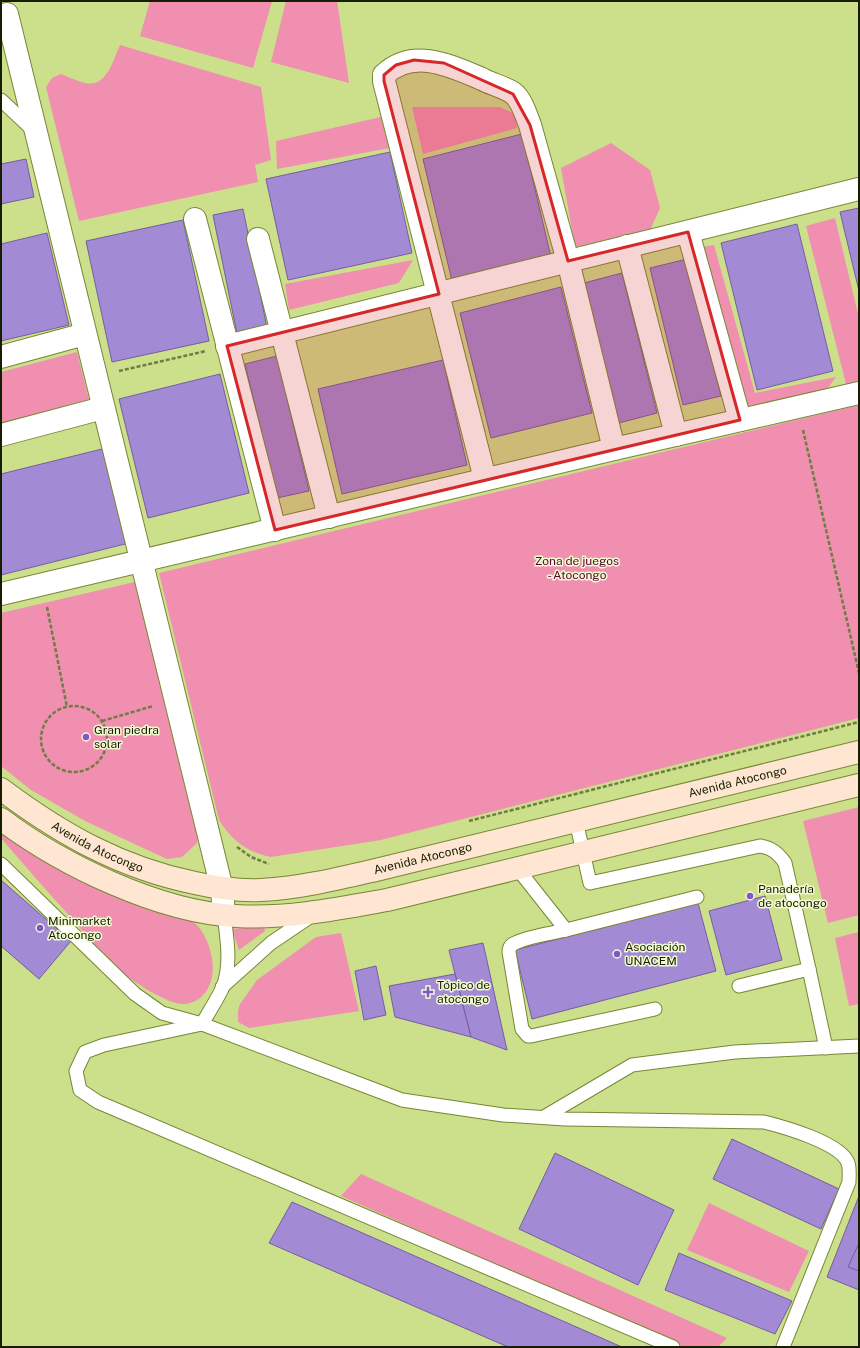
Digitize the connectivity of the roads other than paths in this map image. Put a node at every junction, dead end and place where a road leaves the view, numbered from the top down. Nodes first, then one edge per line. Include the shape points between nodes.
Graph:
1 (5, 8) edge
2 (1, 100) edge
3 (36, 132) junction
4 (859, 189) edge
5 (195, 219) dead end
6 (688, 232) junction
7 (258, 239) dead end
8 (627, 246) junction
9 (568, 261) junction
10 (439, 294) junction
11 (282, 332) junction
12 (85, 334) junction
13 (227, 346) junction
14 (1, 357) edge
15 (859, 393) edge
16 (103, 408) junction
17 (740, 420) junction
18 (676, 435) junction
19 (1, 436) edge
20 (614, 448) junction
21 (485, 479) junction
22 (329, 517) junction
23 (274, 530) junction
24 (140, 560) junction
25 (1, 594) edge
26 (859, 752) edge
27 (859, 785) edge
28 (1, 789) edge
29 (1, 819) edge
30 (576, 821) junction
31 (583, 852) junction
32 (1, 864) edge
33 (517, 868) junction
34 (222, 889) junction
35 (697, 897) dead end
36 (315, 913) junction
37 (224, 915) junction
38 (566, 930) junction
39 (809, 969) junction
40 (740, 986) dead end
41 (222, 987) junction
42 (655, 1009) dead end
43 (202, 1024) junction
44 (859, 1046) edge
45 (826, 1048) junction
46 (544, 1117) junction
47 (673, 1347) edge
48 (783, 1347) edge

1 - 3 street
2 - 3 lane
3 - 12 street
4 - 6 street
5 - 13 street
6 - 8 street
6 - 17 street
7 - 11 street
8 - 9 street
8 - 18 street
9 - 10 street
9 - 10 street via 530,126 522,106 513,94 444,63 414,60 396,65 384,76 384,81
9 - 20 street
10 - 11 street
10 - 21 street
11 - 13 street
11 - 22 street
12 - 14 street
12 - 16 street
13 - 23 street
15 - 17 street
16 - 19 street
16 - 24 street
17 - 18 street
18 - 20 street
20 - 21 street
21 - 22 street
22 - 23 street
23 - 24 street
24 - 25 street
24 - 34 street
26 - 30 main road, Avenida Atocongo
27 - 31 main road, Avenida Atocongo
28 - 34 main road, Avenida Atocongo via 59,829 96,850 173,879
29 - 37 main road, Avenida Atocongo via 55,855 99,877 147,897
30 - 31 lane
30 - 34 main road, Avenida Atocongo via 310,885 261,890
31 - 33 main road, Avenida Atocongo
31 - 39 lane via 590,883 760,846 770,848 786,863
32 - 43 lane via 135,994 162,1013
33 - 36 main road, Avenida Atocongo via 387,900
33 - 38 lane
34 - 37 street
35 - 38 lane
36 - 37 main road, Avenida Atocongo via 271,916
36 - 41 lane via 271,943
37 - 41 lane via 228,951
38 - 42 lane via 512,944 510,947 522,1029 525,1034 532,1036
39 - 40 lane
39 - 45 lane
41 - 43 lane
43 - 46 lane via 402,1100 503,1115
43 - 47 lane via 104,1045 84,1052 76,1072 80,1090 98,1102
44 - 45 lane
45 - 46 lane via 734,1052 632,1064
46 - 48 lane via 764,1122 790,1128 835,1148 848,1163 849,1182

